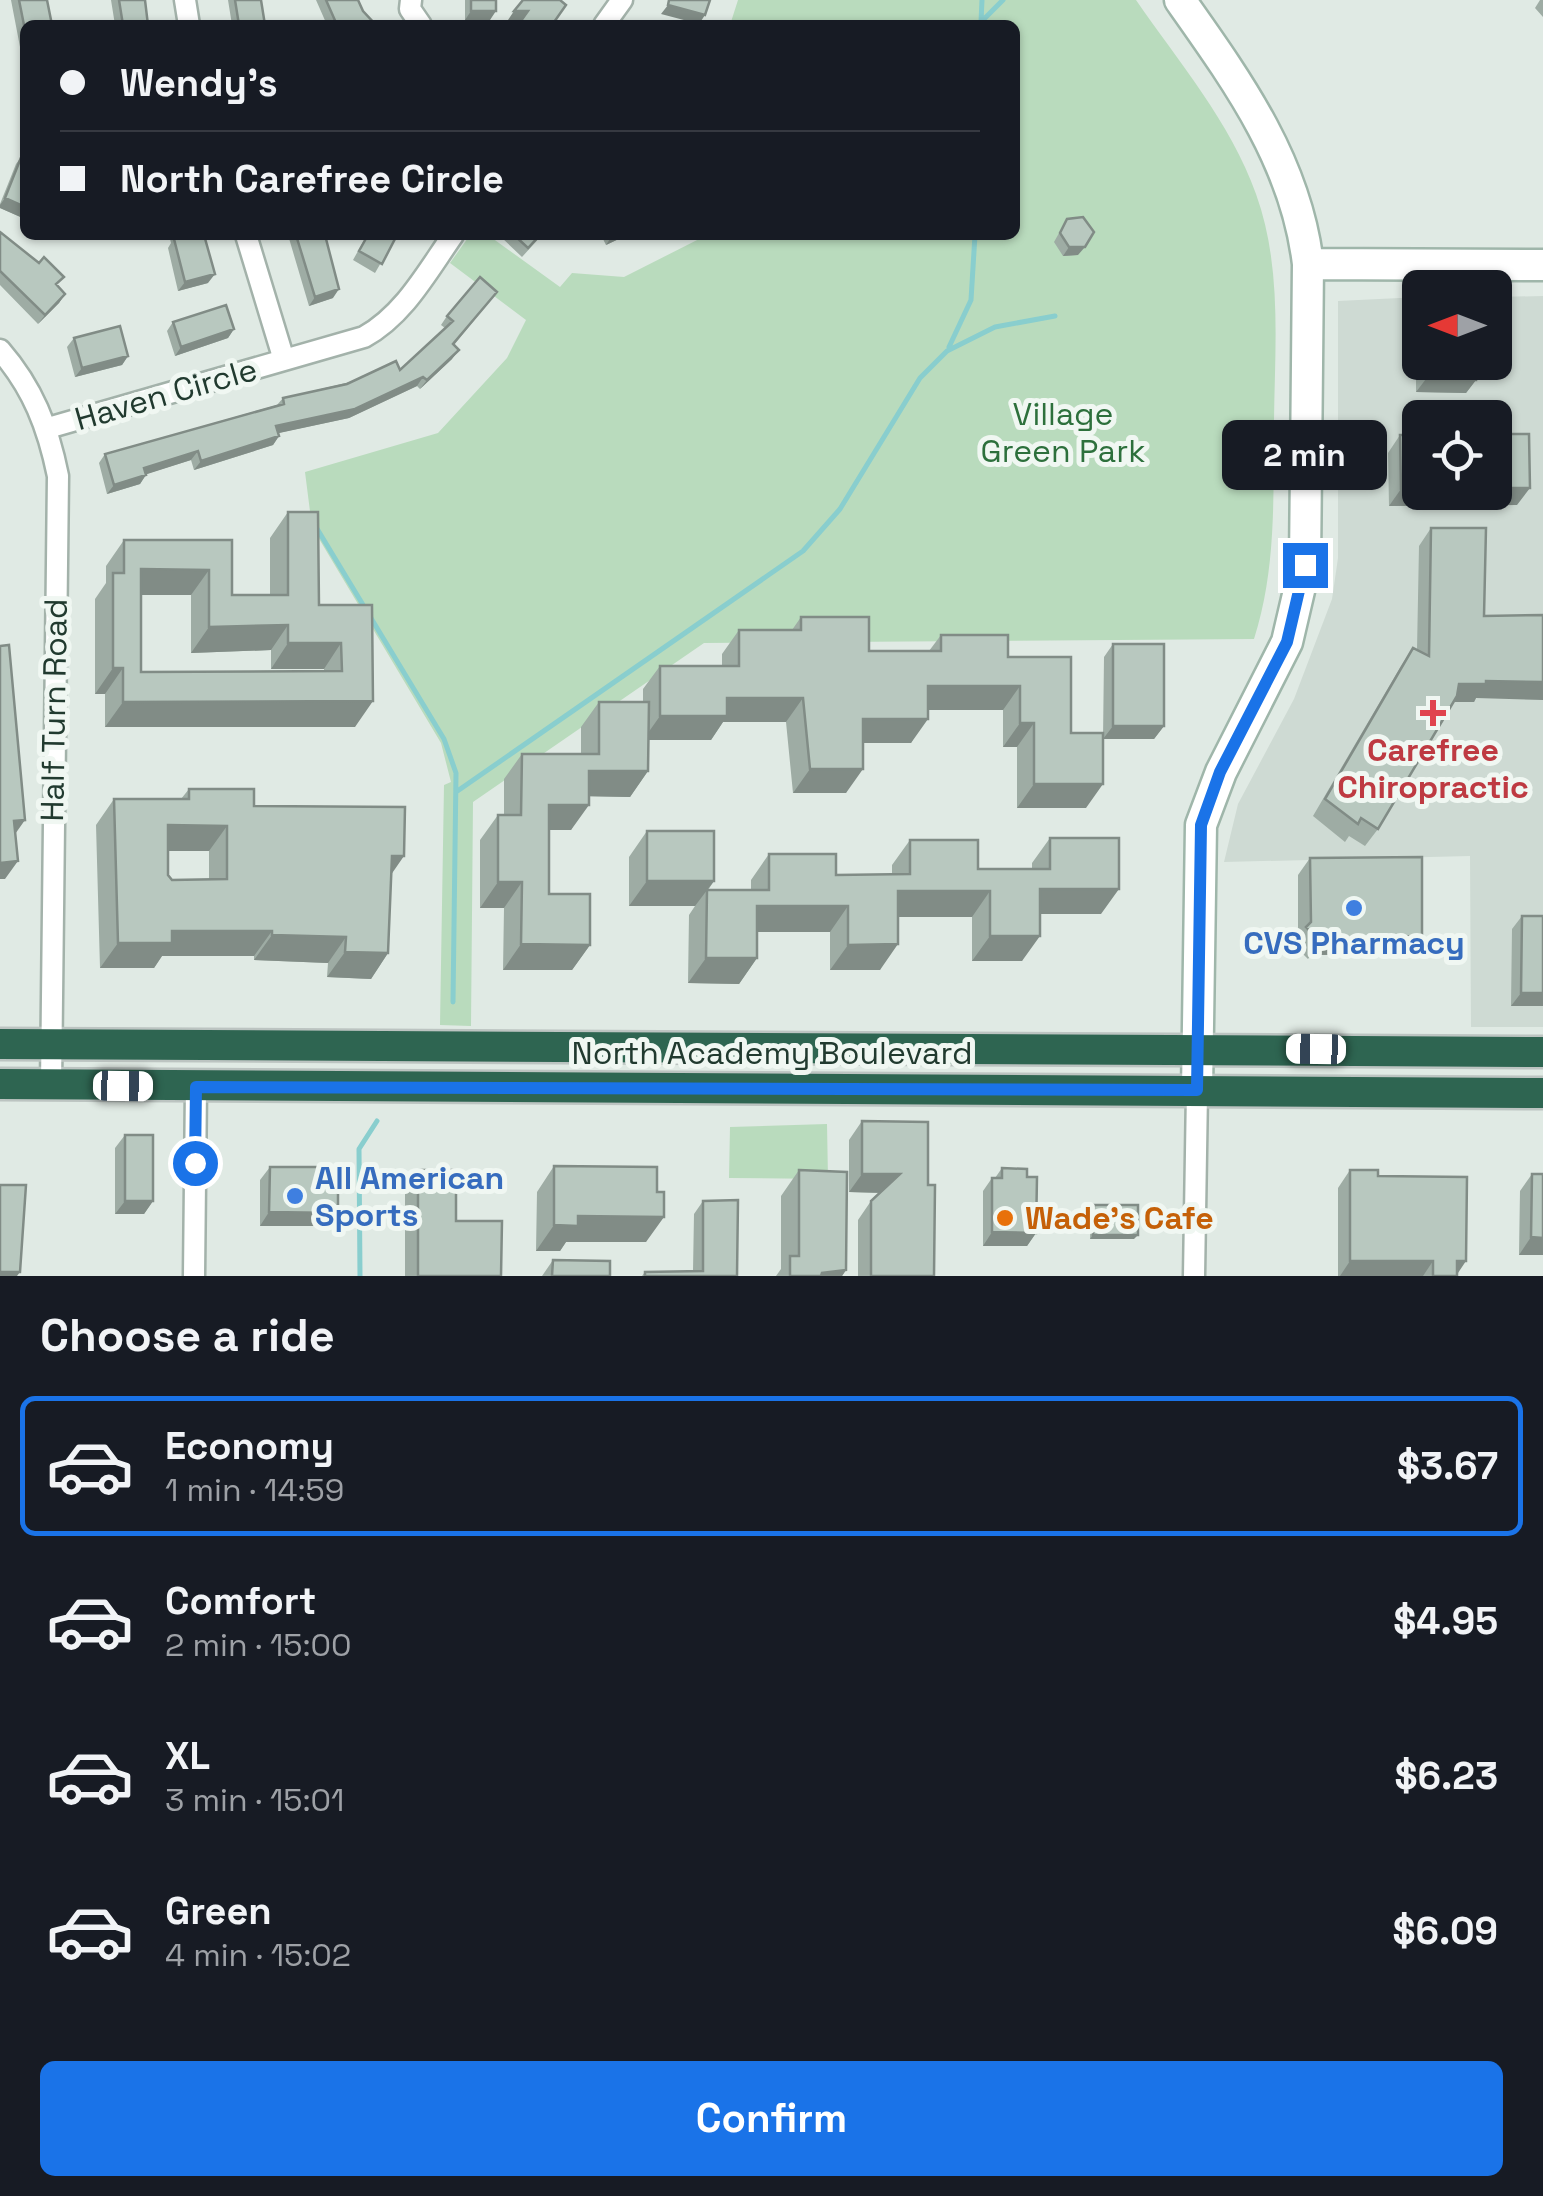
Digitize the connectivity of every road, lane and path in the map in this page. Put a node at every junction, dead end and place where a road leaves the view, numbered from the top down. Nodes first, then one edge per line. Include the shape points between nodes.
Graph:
1 (1180, 0) edge
2 (248, 240) edge
3 (449, 240) edge
4 (1308, 264) junction
5 (1543, 265) edge
6 (0, 350) edge
7 (284, 360) junction
8 (48, 428) junction
9 (0, 1044) edge
10 (52, 1045) junction
11 (1198, 1048) junction
12 (1543, 1052) edge
13 (0, 1084) edge
14 (51, 1085) junction
15 (196, 1087) junction
16 (1197, 1090) junction
17 (1543, 1093) edge
18 (194, 1276) edge
19 (1194, 1276) edge

1 - 4 main road via 1236,79 1280,158 1304,228
2 - 7 street, Haven Circle
3 - 7 street, Haven Circle via 384,326
4 - 5 main road
4 - 11 main road via 1305,565 1287,642 1220,772 1201,825
6 - 8 street, Half Turn Road via 23,376
7 - 8 street, Haven Circle
8 - 10 street, Half Turn Road via 58,476
9 - 10 highway, North Academy Boulevard
10 - 11 highway, North Academy Boulevard
10 - 14 street, Half Turn Road
11 - 12 highway, North Academy Boulevard
11 - 16 main road
13 - 14 highway, North Academy Boulevard
14 - 15 highway, North Academy Boulevard
15 - 16 highway, North Academy Boulevard
15 - 18 street
16 - 17 highway, North Academy Boulevard
16 - 19 street

